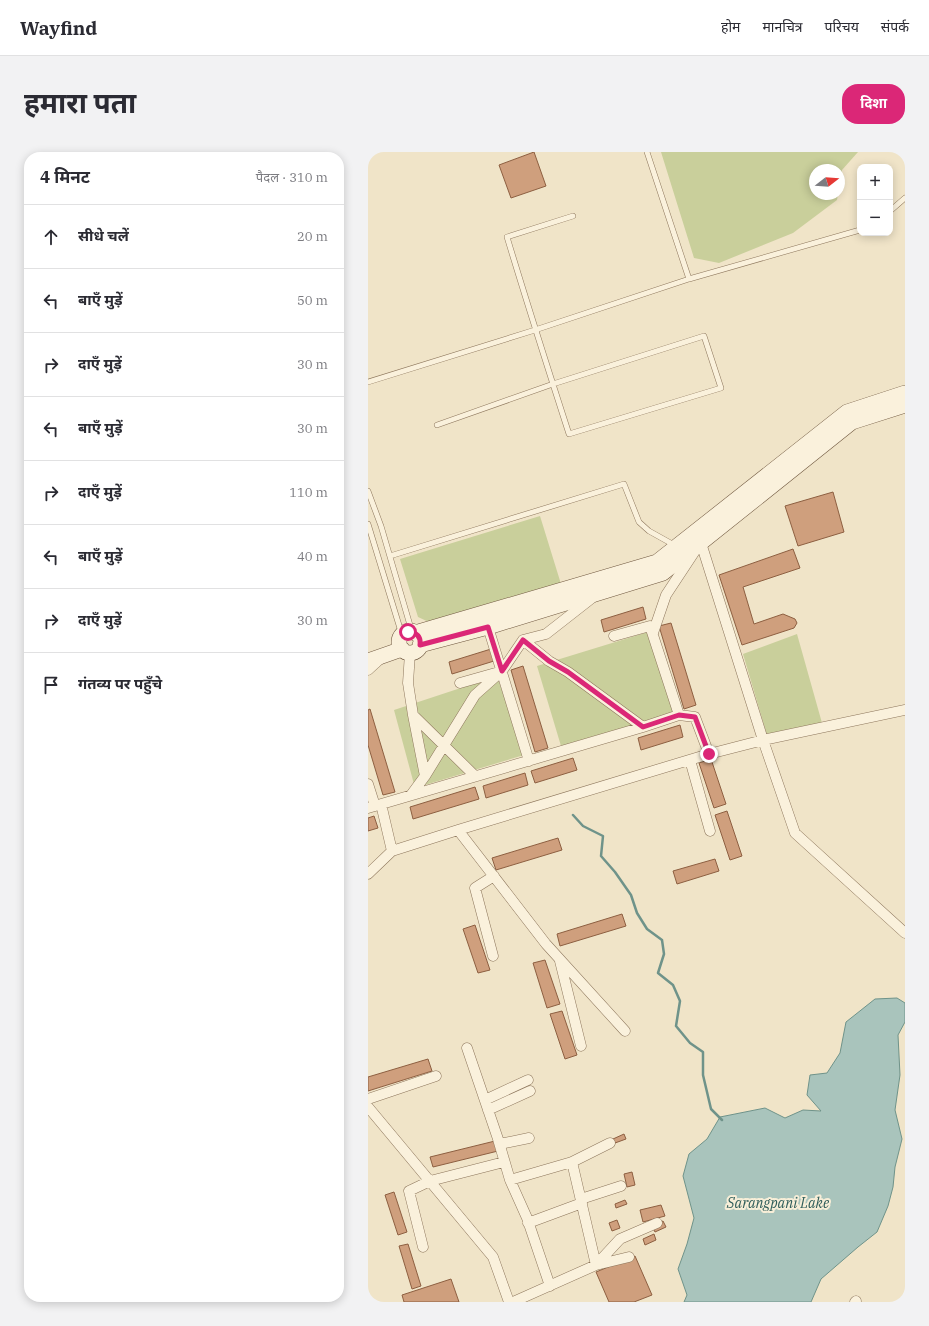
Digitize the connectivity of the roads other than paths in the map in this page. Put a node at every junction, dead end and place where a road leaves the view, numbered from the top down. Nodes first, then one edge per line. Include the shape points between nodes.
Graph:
1 (647, 152) edge
2 (905, 198) edge
3 (893, 208) edge
4 (573, 216) dead end
5 (857, 231) edge
6 (689, 278) junction
7 (535, 330) junction
8 (368, 382) edge
9 (553, 384) junction
10 (905, 393) edge
11 (905, 406) edge
12 (437, 425) dead end
13 (368, 491) edge
14 (368, 524) edge
15 (696, 539) junction
16 (677, 546) junction
17 (390, 556) junction
18 (600, 592) junction
19 (502, 615) junction
20 (488, 627) junction
21 (653, 634) junction
22 (614, 636) dead end
23 (523, 640) junction
24 (409, 641) junction
25 (368, 651) edge
26 (383, 656) junction
27 (368, 661) edge
28 (368, 670) edge
29 (502, 671) junction
30 (460, 683) dead end
31 (905, 710) edge
32 (413, 715) junction
33 (679, 715) junction
34 (643, 727) junction
35 (763, 740) junction
36 (443, 746) junction
37 (709, 754) junction
38 (690, 760) junction
39 (529, 761) junction
40 (425, 776) junction
41 (475, 776) junction
42 (368, 784) edge
43 (411, 795) junction
44 (374, 806) edge
45 (458, 830) junction
46 (710, 831) dead end
47 (392, 851) junction
48 (368, 874) edge
49 (494, 876) junction
50 (905, 933) edge
51 (493, 956) dead end
52 (559, 959) junction
53 (625, 1031) dead end
54 (581, 1046) dead end
55 (467, 1048) dead end
56 (436, 1076) dead end
57 (528, 1080) dead end
58 (530, 1091) dead end
59 (368, 1099) edge
60 (487, 1105) junction
61 (368, 1107) edge
62 (529, 1138) dead end
63 (610, 1143) dead end
64 (500, 1144) junction
65 (504, 1162) junction
66 (572, 1162) junction
67 (510, 1180) junction
68 (430, 1181) junction
69 (621, 1186) dead end
70 (582, 1201) junction
71 (657, 1222) dead end
72 (528, 1223) junction
73 (423, 1247) dead end
74 (629, 1257) dead end
75 (596, 1265) junction
76 (550, 1286) junction
77 (509, 1302) edge
78 (513, 1302) edge

1 - 6 lane
2 - 3 lane
4 - 7 lane via 507,237
5 - 6 lane
6 - 7 lane
7 - 8 lane
7 - 9 lane
9 - 9 lane via 569,434 721,388 704,336
9 - 12 lane
10 - 15 street via 846,412
11 - 15 street via 852,422
13 - 17 lane
14 - 24 lane
15 - 16 street
15 - 18 street via 662,573
15 - 21 street via 666,595
15 - 35 street
16 - 17 lane via 649,531 639,522 624,484
16 - 19 street via 657,562
17 - 24 lane
18 - 19 street
18 - 23 street via 546,634
19 - 20 street
19 - 24 street
20 - 24 street
20 - 29 street
21 - 22 street via 650,626
21 - 33 street
23 - 29 street
23 - 34 street
24 - 25 street
24 - 26 street
24 - 32 street via 408,683
26 - 27 street
26 - 28 street
29 - 30 street
29 - 36 street via 475,695
29 - 39 street
31 - 35 street
32 - 36 street
32 - 40 street
33 - 34 street
33 - 37 street via 695,717
34 - 39 street
35 - 37 street
35 - 50 street via 796,833
36 - 40 street
36 - 41 street
37 - 38 street
38 - 45 street
38 - 46 street
39 - 41 street
40 - 43 street
41 - 43 street
42 - 44 street
43 - 44 street
44 - 47 street
45 - 47 street
45 - 49 street
47 - 48 street
49 - 51 street via 475,888
49 - 52 street
52 - 53 street
52 - 54 street
55 - 60 street
56 - 59 street
57 - 60 street
58 - 60 street
60 - 64 street
61 - 68 street
62 - 64 street
63 - 66 street
64 - 65 street
65 - 67 street
65 - 68 street
66 - 67 street
66 - 70 street
67 - 72 street
68 - 73 street via 409,1191
68 - 77 street via 493,1257
69 - 70 street
70 - 72 street
70 - 75 street
71 - 75 street via 620,1239
72 - 76 street
74 - 75 street
75 - 76 street
76 - 78 street

